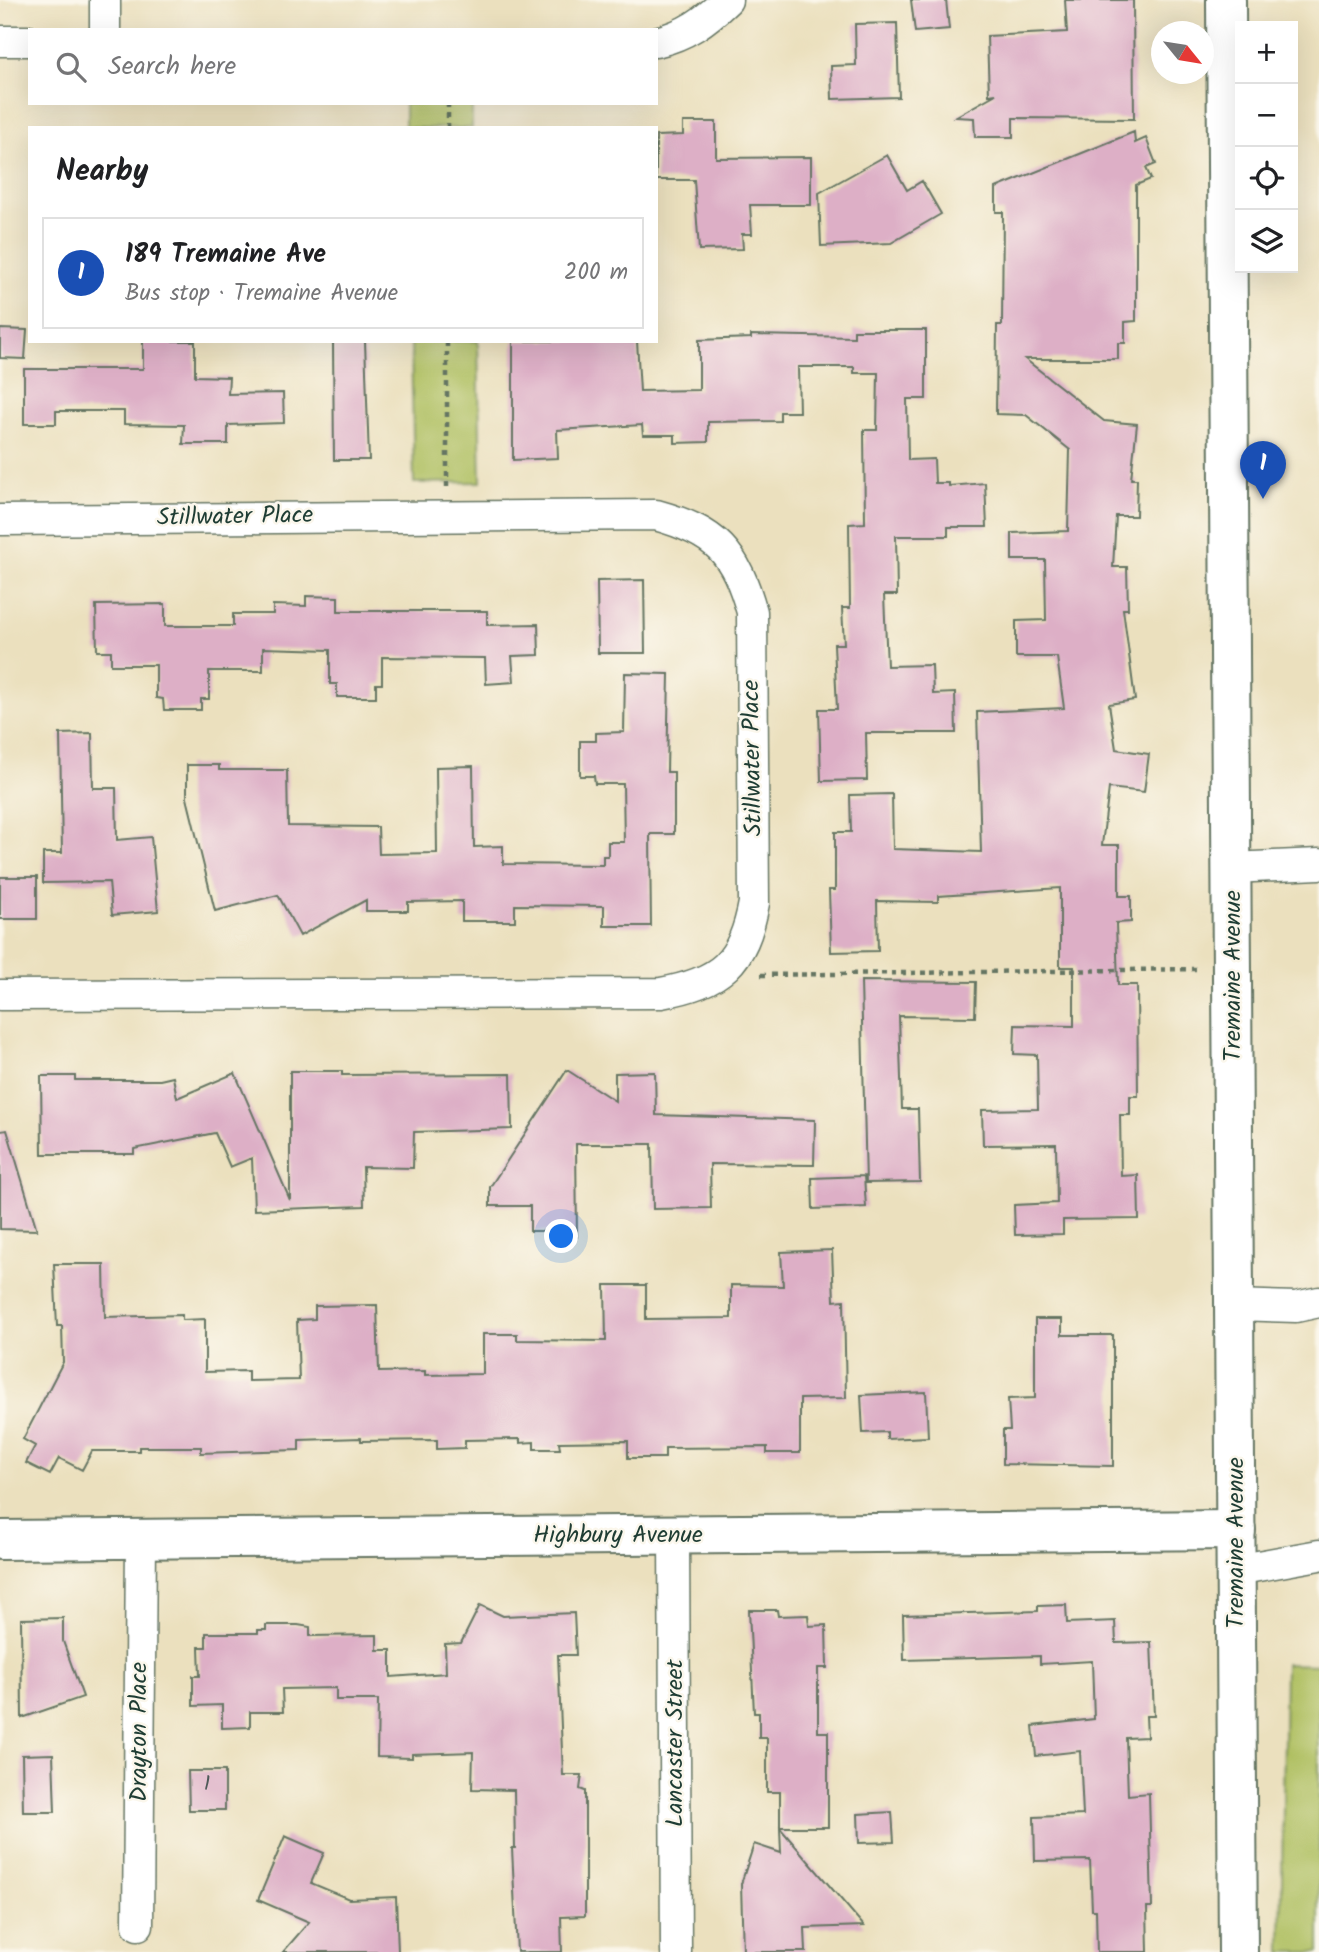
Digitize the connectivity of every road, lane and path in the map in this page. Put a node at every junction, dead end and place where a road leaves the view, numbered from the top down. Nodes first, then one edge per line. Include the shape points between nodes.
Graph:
1 (105, 0) edge
2 (727, 0) edge
3 (1226, 0) edge
4 (105, 28) edge
5 (0, 41) edge
6 (28, 41) edge
7 (658, 41) edge
8 (447, 105) edge
9 (447, 126) edge
10 (447, 343) edge
11 (447, 515) junction
12 (0, 520) edge
13 (1319, 864) edge
14 (1232, 868) junction
15 (1232, 969) junction
16 (719, 975) junction
17 (0, 995) edge
18 (1319, 1302) edge
19 (1235, 1305) junction
20 (1236, 1530) junction
21 (674, 1534) junction
22 (141, 1539) junction
23 (0, 1540) edge
24 (1319, 1555) edge
25 (1236, 1570) junction
26 (138, 1925) dead end
27 (676, 1952) edge
28 (1238, 1952) edge

1 - 4 street
2 - 7 street via 703,23
3 - 14 main road, Tremaine Avenue
5 - 6 street
8 - 9 path
10 - 11 path
11 - 12 street, Stillwater Place
11 - 16 street, Stillwater Place via 656,515 710,536 731,556 752,612 754,902 749,930 737,955
13 - 14 street
14 - 15 main road, Tremaine Avenue
15 - 16 path
15 - 19 main road, Tremaine Avenue
16 - 17 street, Stillwater Place via 691,988 661,993
18 - 19 street via 1296,1307
19 - 20 main road, Tremaine Avenue
20 - 21 main road, Highbury Avenue
20 - 25 main road, Tremaine Avenue
21 - 22 main road, Highbury Avenue
21 - 27 street, Lancaster Street
22 - 23 main road, Highbury Avenue
22 - 26 street, Drayton Place
24 - 25 street
25 - 28 main road, Tremaine Avenue

